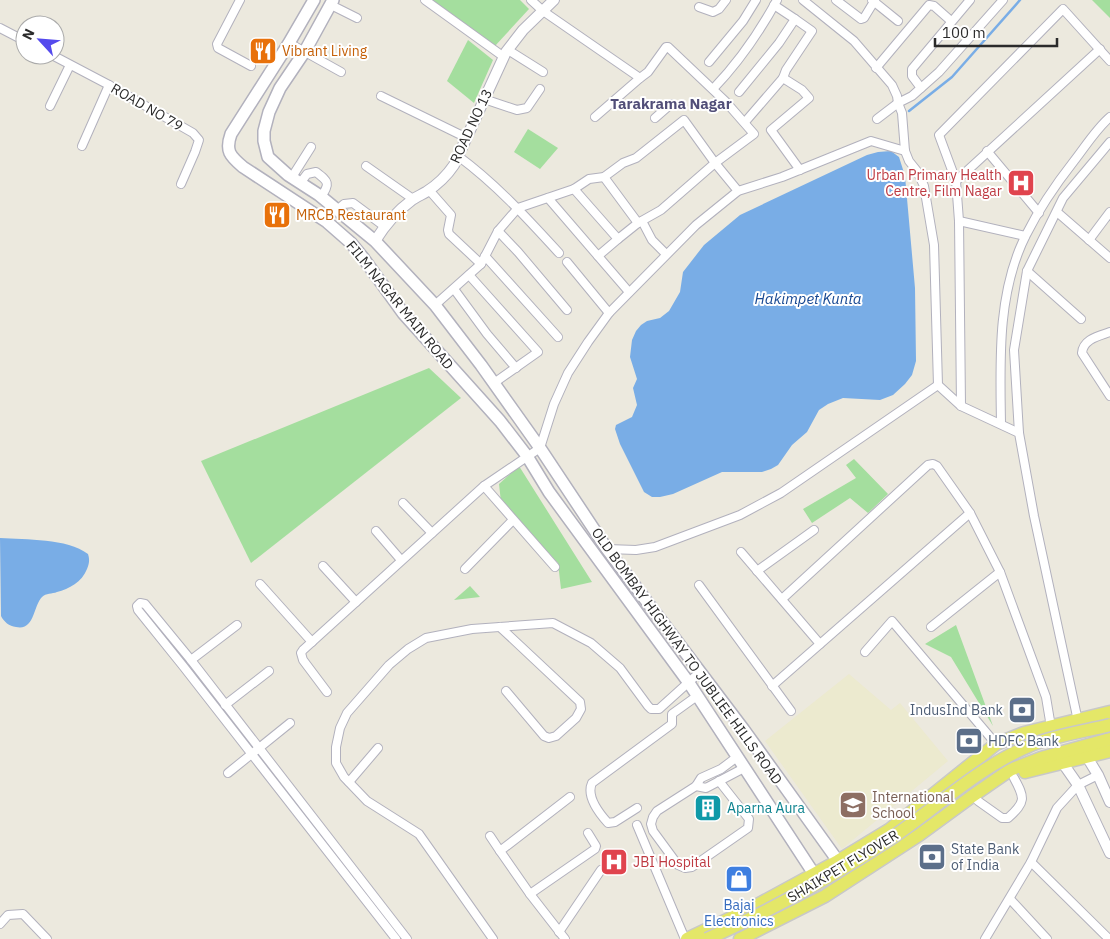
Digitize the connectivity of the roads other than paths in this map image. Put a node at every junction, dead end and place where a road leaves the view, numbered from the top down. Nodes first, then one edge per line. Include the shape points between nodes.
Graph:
1 (240, 0) edge
2 (314, 0) edge
3 (425, 0) edge
4 (531, 0) edge
5 (554, 0) edge
6 (726, 0) edge
7 (756, 0) edge
8 (803, 0) edge
9 (836, 0) edge
10 (970, 0) edge
11 (1003, 0) edge
12 (873, 1) edge
13 (332, 3) edge
14 (776, 3) edge
15 (699, 7) dead end
16 (543, 11) junction
17 (357, 18) dead end
18 (795, 19) junction
19 (898, 21) dead end
20 (951, 21) junction
21 (0, 28) edge
22 (15, 36) edge
23 (289, 43) junction
24 (1100, 50) junction
25 (305, 51) junction
26 (506, 53) junction
27 (1110, 61) edge
28 (65, 62) edge
29 (709, 62) dead end
30 (70, 65) junction
31 (250, 66) dead end
32 (876, 68) junction
33 (341, 72) dead end
34 (543, 72) dead end
35 (640, 78) junction
36 (783, 78) junction
37 (109, 85) junction
38 (920, 88) junction
39 (540, 89) dead end
40 (714, 89) junction
41 (740, 92) dead end
42 (381, 96) dead end
43 (484, 99) junction
44 (671, 104) dead end
45 (898, 104) junction
46 (50, 106) dead end
47 (595, 117) dead end
48 (1110, 117) edge
49 (655, 118) dead end
50 (877, 119) dead end
51 (745, 122) junction
52 (467, 138) junction
53 (1110, 142) edge
54 (82, 146) dead end
55 (311, 146) dead end
56 (905, 151) junction
57 (987, 151) junction
58 (458, 156) junction
59 (715, 163) junction
60 (366, 166) dead end
61 (800, 170) junction
62 (604, 177) junction
63 (296, 180) junction
64 (956, 180) junction
65 (181, 184) dead end
66 (574, 189) junction
67 (429, 190) junction
68 (738, 191) junction
69 (322, 197) junction
70 (548, 198) junction
71 (413, 199) junction
72 (518, 208) junction
73 (337, 210) junction
74 (1056, 212) junction
75 (1110, 212) edge
76 (1039, 213) junction
77 (959, 221) junction
78 (640, 222) junction
79 (384, 226) junction
80 (498, 230) junction
81 (1025, 236) junction
82 (618, 239) junction
83 (1089, 240) junction
84 (375, 241) junction
85 (559, 253) dead end
86 (666, 254) junction
87 (485, 256) junction
88 (598, 256) junction
89 (1110, 258) edge
90 (567, 262) dead end
91 (481, 264) junction
92 (1027, 272) junction
93 (469, 275) junction
94 (454, 289) junction
95 (628, 292) junction
96 (435, 305) junction
97 (567, 310) dead end
98 (609, 313) junction
99 (1081, 319) dead end
100 (1110, 332) edge
101 (558, 337) dead end
102 (516, 368) junction
103 (494, 383) junction
104 (938, 385) junction
105 (1110, 396) edge
106 (961, 406) junction
107 (1001, 423) junction
108 (1019, 433) junction
109 (540, 448) junction
110 (527, 456) junction
111 (484, 486) junction
112 (403, 503) dead end
113 (970, 513) junction
114 (513, 520) junction
115 (814, 530) dead end
116 (376, 531) dead end
117 (432, 533) junction
118 (608, 550) junction
119 (741, 552) dead end
120 (401, 560) junction
121 (323, 566) dead end
122 (554, 567) dead end
123 (466, 569) dead end
124 (758, 571) junction
125 (1000, 572) junction
126 (260, 584) dead end
127 (699, 585) dead end
128 (782, 599) junction
129 (356, 602) junction
130 (237, 624) dead end
131 (500, 627) junction
132 (931, 628) dead end
133 (312, 642) junction
134 (820, 644) junction
135 (865, 652) dead end
136 (191, 660) junction
137 (269, 671) dead end
138 (700, 672) junction
139 (689, 683) junction
140 (772, 686) junction
141 (506, 691) dead end
142 (327, 692) dead end
143 (698, 696) junction
144 (225, 705) junction
145 (791, 711) dead end
146 (1110, 712) edge
147 (1078, 720) junction
148 (290, 723) dead end
149 (1110, 725) edge
150 (1051, 727) junction
151 (744, 730) junction
152 (1110, 739) edge
153 (728, 742) junction
154 (996, 744) junction
155 (259, 748) junction
156 (378, 748) dead end
157 (1110, 751) edge
158 (252, 754) junction
159 (738, 757) junction
160 (1087, 757) junction
161 (1062, 762) junction
162 (744, 768) junction
163 (228, 773) dead end
164 (1098, 775) junction
165 (1014, 778) junction
166 (719, 781) junction
167 (349, 782) junction
168 (1078, 785) junction
169 (696, 786) junction
170 (570, 797) dead end
171 (978, 801) junction
172 (1110, 802) edge
173 (637, 808) dead end
174 (638, 825) dead end
175 (588, 833) dead end
176 (490, 836) dead end
177 (500, 851) junction
178 (1110, 853) edge
179 (838, 861) junction
180 (1030, 862) junction
181 (601, 870) dead end
182 (814, 874) junction
183 (530, 894) junction
184 (1010, 898) junction
185 (729, 920) junction
186 (1, 922) edge
187 (559, 932) junction
188 (987, 938) edge
189 (47, 939) edge
190 (396, 939) edge
191 (407, 939) edge
192 (493, 939) edge
193 (565, 939) edge
194 (686, 939) edge
195 (707, 939) edge
196 (738, 939) edge
197 (757, 939) edge
198 (1046, 939) edge
199 (1109, 939) edge

1 - 31 street via 216,44
2 - 23 main road, FILM NAGAR MAIN ROAD
3 - 26 street
4 - 16 street
5 - 16 street, ROAD NO 13
6 - 15 street via 713,12
7 - 29 street
8 - 32 street via 854,41
9 - 12 street via 861,19
10 - 20 street
11 - 38 street via 939,72
12 - 19 street
13 - 17 street
13 - 25 main road, FILM NAGAR MAIN ROAD
14 - 18 street
14 - 40 street via 732,70
16 - 26 street, ROAD NO 13
16 - 35 street
18 - 36 street via 812,31
18 - 41 street
20 - 32 street via 930,5
20 - 38 street via 912,68 912,76
21 - 22 street
23 - 25 street
23 - 110 main road, FILM NAGAR MAIN ROAD via 231,134 228,150 231,156 327,222 351,243 403,313 500,421
24 - 27 street
24 - 57 street
24 - 64 street via 1063,9 940,135
25 - 33 street
25 - 63 main road, FILM NAGAR MAIN ROAD via 280,88 264,131 268,157
26 - 34 street
26 - 43 street, ROAD NO 13
28 - 30 street, ROAD NO 79
30 - 37 street, ROAD NO 79
30 - 46 street
32 - 45 street via 892,85
35 - 40 street via 668,47
35 - 47 street
36 - 51 street
36 - 61 street via 809,98 771,130
37 - 54 street
37 - 65 street, ROAD NO 79 via 193,133 198,140
38 - 45 street
39 - 43 street via 526,108 517,110
40 - 51 street
42 - 52 street
43 - 52 street, ROAD NO 13
44 - 49 street
45 - 50 street
45 - 56 street via 902,113
48 - 76 street via 1060,180
51 - 59 street via 754,134
52 - 58 street, ROAD NO 13
53 - 74 street via 1063,198
55 - 63 street
56 - 61 street via 871,140
56 - 104 street via 924,186 934,245
57 - 64 street
57 - 76 street
58 - 67 street, ROAD NO 13 via 445,177
58 - 72 street
59 - 62 street via 684,120 636,158
59 - 68 street
59 - 78 street via 660,210
60 - 71 street
61 - 68 street
62 - 66 street via 589,179
62 - 78 street
63 - 69 main road, FILM NAGAR MAIN ROAD
63 - 69 street via 316,172 328,183
64 - 77 street
66 - 70 street
66 - 82 street
67 - 71 street, ROAD NO 13
67 - 91 street via 451,215 449,234
68 - 86 street
69 - 73 main road, FILM NAGAR MAIN ROAD
70 - 72 street
70 - 88 street
71 - 79 street, ROAD NO 13
72 - 80 street
72 - 85 street
73 - 79 street via 344,204 353,203
73 - 84 main road, FILM NAGAR MAIN ROAD
74 - 83 street
74 - 92 street
75 - 83 street
76 - 81 street
77 - 81 street
77 - 106 street
78 - 82 street
78 - 86 street
79 - 84 street, ROAD NO 13
80 - 87 street
80 - 97 street
81 - 107 street via 1013,268 1004,312
82 - 88 street
83 - 89 street
84 - 96 main road, FILM NAGAR MAIN ROAD
86 - 95 street
87 - 91 street
87 - 101 street
88 - 95 street
90 - 98 street
91 - 93 street
92 - 99 street
92 - 108 street via 1014,350
93 - 94 street
93 - 102 street via 538,352
94 - 96 street
94 - 102 street
95 - 98 street
96 - 103 main road, OLD BOMBAY HIGHWAY TO JUBLIEE HILLS ROAD
98 - 109 street via 568,373
100 - 105 street via 1088,341 1082,352
102 - 103 street
103 - 109 main road, OLD BOMBAY HIGHWAY TO JUBLIEE HILLS ROAD
104 - 106 street
104 - 118 street via 781,493 740,515 655,547
106 - 107 street
107 - 108 street
108 - 147 street
109 - 110 street
109 - 118 main road, OLD BOMBAY HIGHWAY TO JUBLIEE HILLS ROAD
110 - 111 street
110 - 139 main road, OLD BOMBAY HIGHWAY TO JUBLIEE HILLS ROAD via 549,492
111 - 114 street
111 - 117 street
112 - 117 street
113 - 125 street
113 - 128 street via 939,468 933,464 928,466
113 - 134 street
114 - 122 street
114 - 123 street
115 - 124 street
116 - 120 street
117 - 120 street
118 - 138 main road, OLD BOMBAY HIGHWAY TO JUBLIEE HILLS ROAD
119 - 124 street
120 - 129 street
121 - 129 street
124 - 128 street
125 - 132 street
125 - 150 street via 1046,697
126 - 133 street
127 - 140 street
128 - 134 street
129 - 133 street
130 - 136 street
131 - 139 street via 553,623 591,643 620,668 651,709 659,710
131 - 141 street via 580,702 581,709 576,718 550,738 544,736
131 - 167 street via 455,631 426,638 389,666 347,713 340,728 336,763
133 - 142 street via 301,657
134 - 140 street
135 - 154 street via 892,621
136 - 144 street
136 - 158 street via 145,604 140,603 138,610
137 - 144 street
138 - 139 street
138 - 151 main road, OLD BOMBAY HIGHWAY TO JUBLIEE HILLS ROAD
139 - 143 main road, OLD BOMBAY HIGHWAY TO JUBLIEE HILLS ROAD
140 - 145 street
143 - 153 main road, OLD BOMBAY HIGHWAY TO JUBLIEE HILLS ROAD
143 - 173 street via 672,714 672,724 592,783 591,797 608,823
144 - 155 street
146 - 147 main road
147 - 150 main road
148 - 155 street
149 - 195 main road, SHAIKPET FLYOVER, bridge via 1031,745 1000,760 893,837 818,883
150 - 154 main road
151 - 153 main road
151 - 179 main road, OLD BOMBAY HIGHWAY TO JUBLIEE HILLS ROAD
152 - 196 main road, SHAIKPET FLYOVER via 1010,770 825,896
153 - 159 main road, OLD BOMBAY HIGHWAY TO JUBLIEE HILLS ROAD
154 - 179 main road via 889,830
155 - 158 street
155 - 191 street
156 - 167 street
157 - 160 main road
158 - 163 street
158 - 190 street
159 - 162 main road, OLD BOMBAY HIGHWAY TO JUBLIEE HILLS ROAD
159 - 169 street via 701,778
160 - 161 main road
160 - 164 street
161 - 165 main road via 1022,772
161 - 168 street
162 - 166 street
162 - 182 main road, OLD BOMBAY HIGHWAY TO JUBLIEE HILLS ROAD
164 - 168 street
164 - 172 street
165 - 171 main road
165 - 171 street via 1023,800 1008,818 1002,818
166 - 169 street via 706,788
166 - 169 street via 748,819 748,828 692,867 685,868 678,865 651,824 657,811
167 - 192 street via 368,801 419,834
168 - 178 street
168 - 180 street via 1057,808
170 - 177 street
171 - 197 main road via 878,872
174 - 194 street
175 - 183 street via 595,849
176 - 177 street
177 - 183 street
179 - 182 main road
180 - 184 street
180 - 199 street
181 - 187 street
182 - 185 main road
183 - 187 street
184 - 188 street
184 - 198 street
185 - 194 main road
185 - 196 main road
186 - 189 street via 8,915 23,914
187 - 193 street

